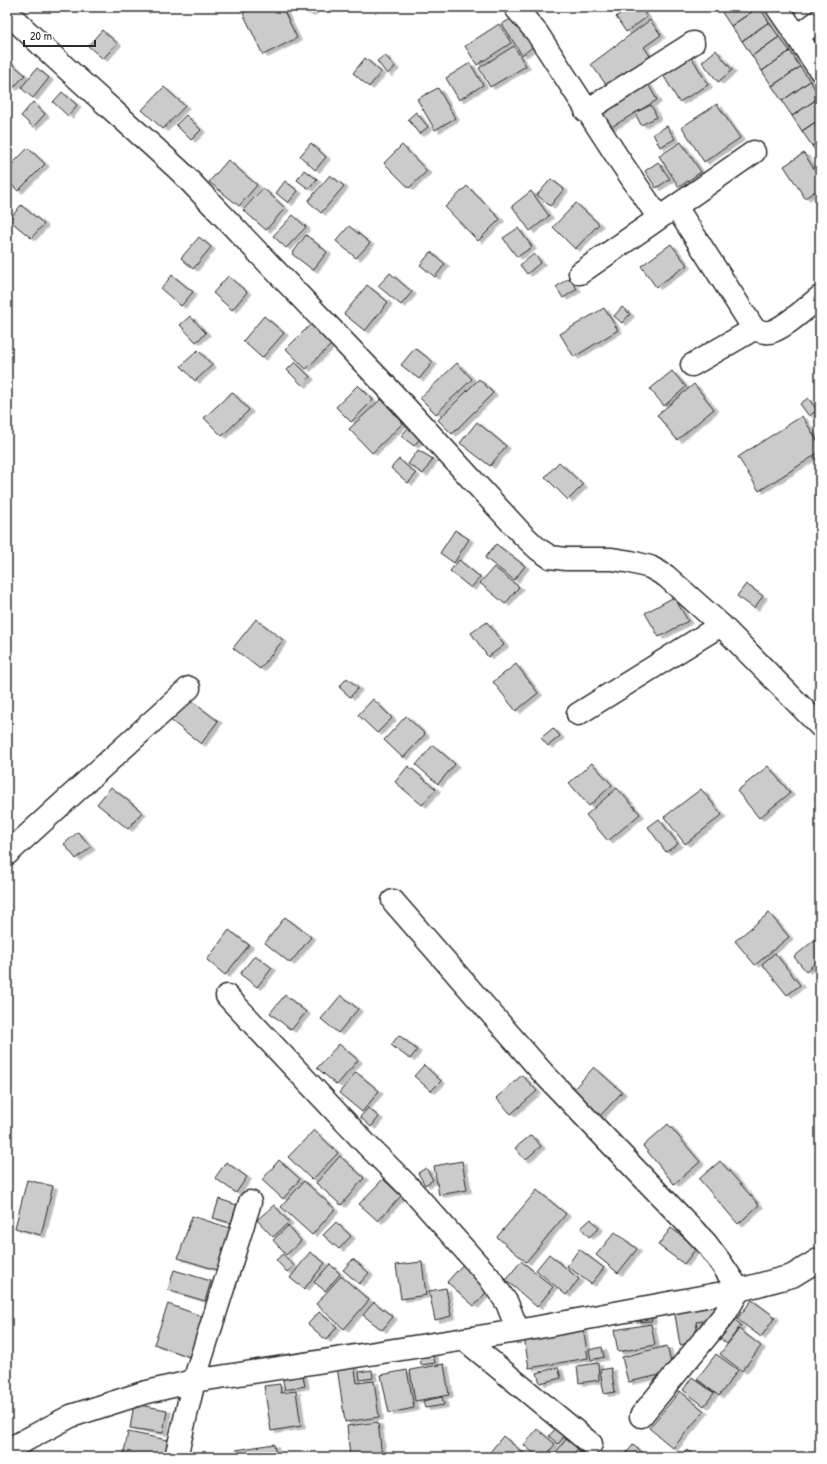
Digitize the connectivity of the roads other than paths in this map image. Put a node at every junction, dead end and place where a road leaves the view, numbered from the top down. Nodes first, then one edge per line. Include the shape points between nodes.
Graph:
1 (515, 7) edge
2 (777, 7) edge
3 (7, 12) edge
4 (820, 20) edge
5 (797, 36) junction
6 (693, 43) dead end
7 (820, 70) edge
8 (586, 111) junction
9 (754, 152) dead end
10 (667, 212) junction
11 (580, 273) dead end
12 (820, 297) edge
13 (754, 329) junction
14 (692, 365) dead end
15 (721, 625) junction
16 (189, 688) dead end
17 (578, 714) dead end
18 (820, 726) edge
19 (7, 854) edge
20 (393, 901) dead end
21 (227, 996) dead end
22 (250, 1202) dead end
23 (820, 1259) edge
24 (739, 1290) junction
25 (518, 1331) junction
26 (464, 1339) junction
27 (194, 1381) junction
28 (640, 1416) dead end
29 (591, 1444) dead end
30 (7, 1450) edge
31 (176, 1457) edge

1 - 8 street via 538,33
2 - 5 street
3 - 15 street via 68,71 181,172 538,549 550,557 566,560 612,559 650,568 666,576
4 - 5 street
5 - 7 street
6 - 8 street
8 - 10 street
9 - 10 street
10 - 11 street
10 - 13 street
12 - 13 street via 778,328 769,332
13 - 14 street
15 - 17 street
15 - 18 street
16 - 19 street
20 - 24 street via 543,1073 706,1243
21 - 25 street via 409,1187 489,1277 507,1303
22 - 27 street
23 - 24 street via 792,1276
24 - 25 street
24 - 28 street via 726,1314
25 - 26 street
26 - 27 street
26 - 29 street
27 - 30 street via 71,1416
27 - 31 street

